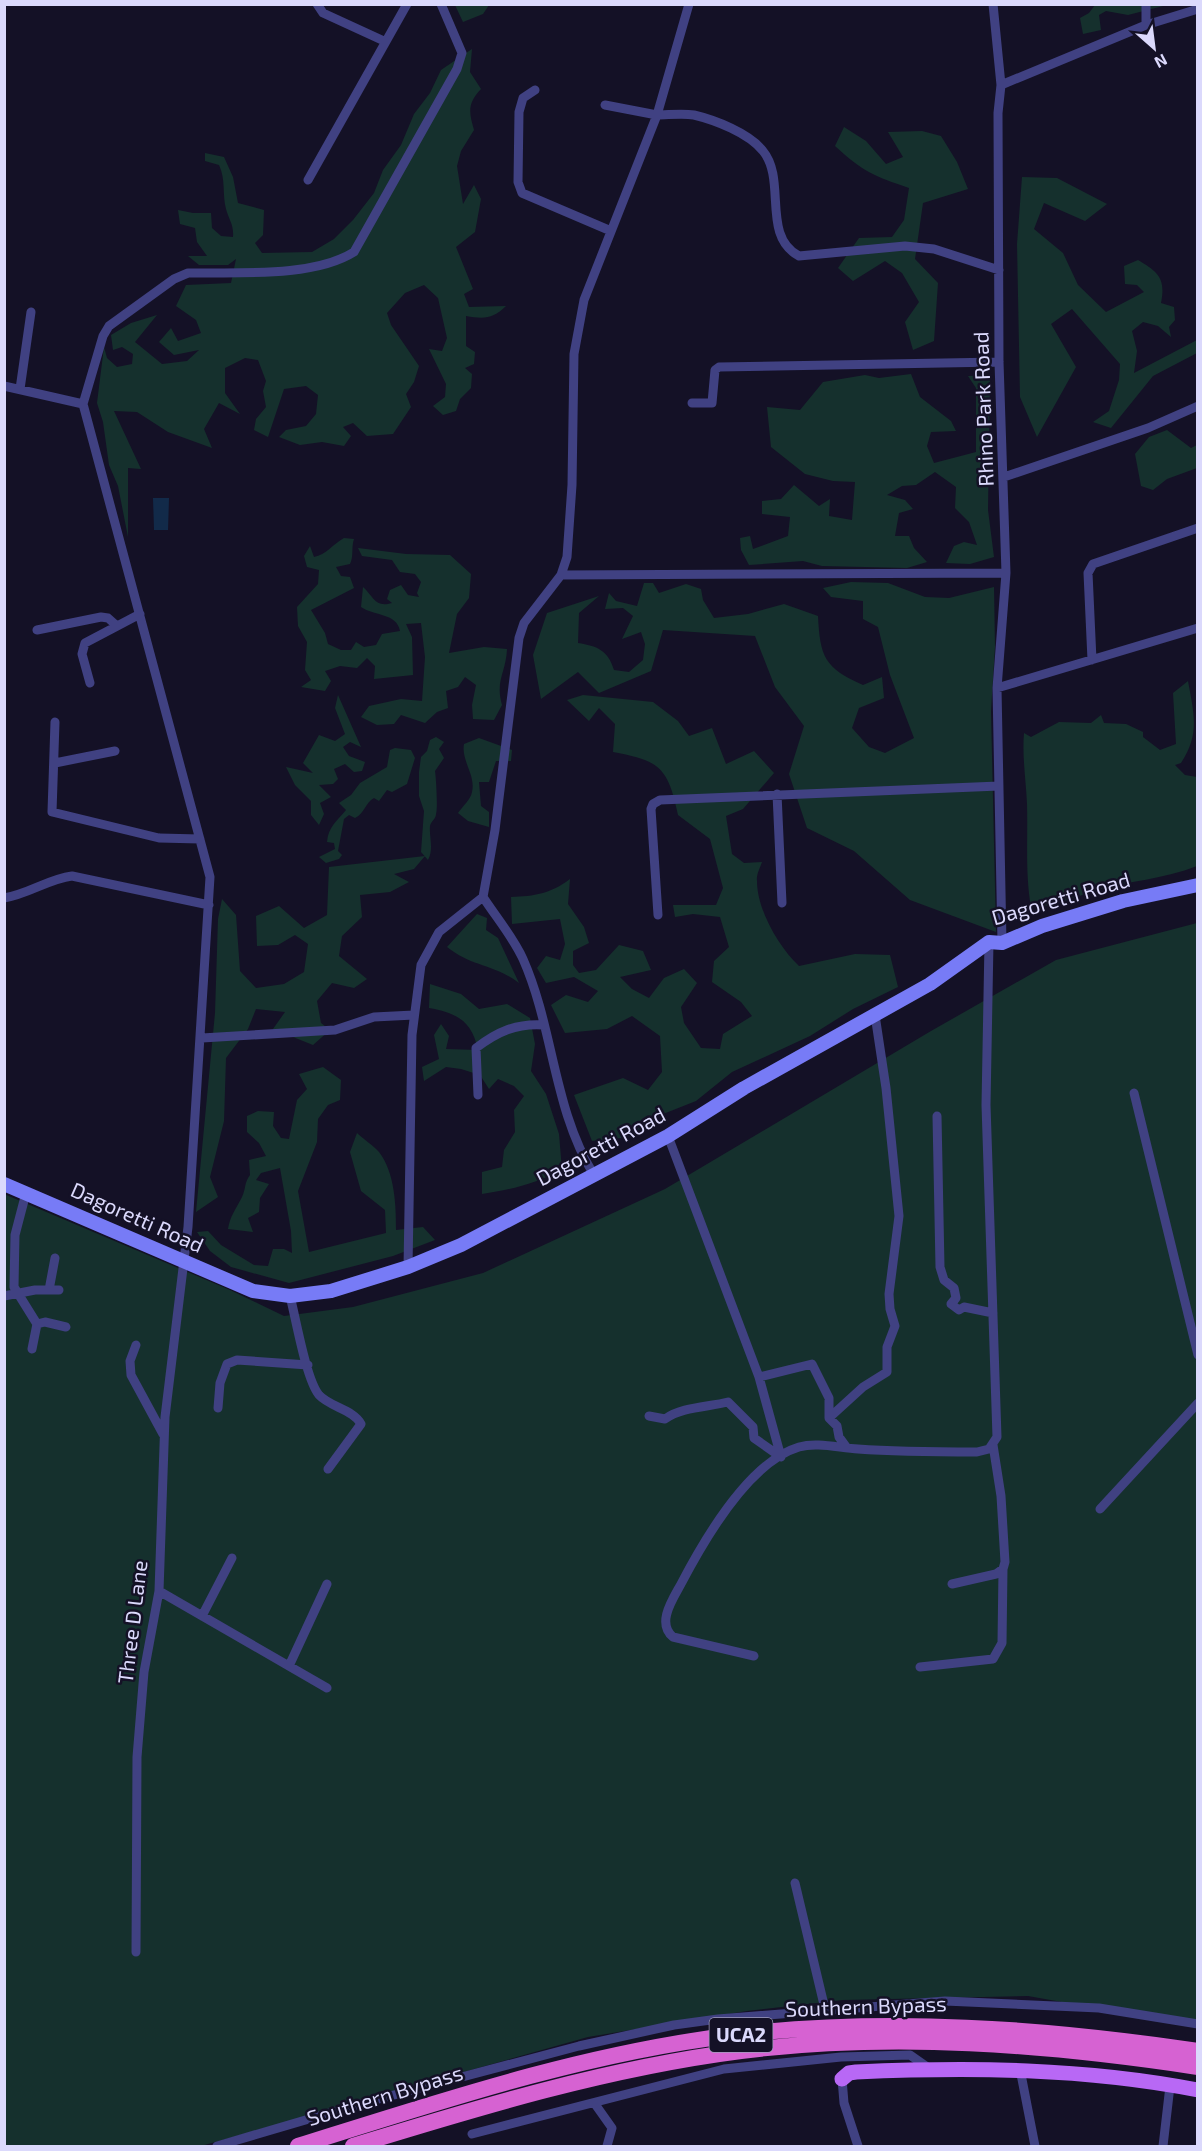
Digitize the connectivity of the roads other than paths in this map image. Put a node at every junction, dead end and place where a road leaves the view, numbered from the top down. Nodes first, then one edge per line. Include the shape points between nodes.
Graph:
1 (317, 4) edge
2 (406, 4) edge
3 (441, 4) edge
4 (689, 4) edge
5 (993, 4) edge
6 (1146, 4) edge
7 (1197, 9) edge
8 (1146, 25) junction
9 (384, 41) junction
10 (1001, 85) junction
11 (535, 90) dead end
12 (605, 105) dead end
13 (657, 115) junction
14 (308, 180) dead end
15 (611, 231) junction
16 (999, 270) junction
17 (31, 312) dead end
18 (999, 362) junction
19 (4, 386) edge
20 (20, 389) junction
21 (692, 403) dead end
22 (83, 404) junction
23 (1197, 406) edge
24 (1004, 477) junction
25 (1197, 528) edge
26 (1006, 573) junction
27 (561, 575) junction
28 (140, 614) junction
29 (117, 626) junction
30 (1197, 628) edge
31 (37, 630) dead end
32 (1092, 660) junction
33 (90, 683) dead end
34 (997, 688) junction
35 (55, 722) dead end
36 (115, 751) dead end
37 (55, 763) junction
38 (999, 786) junction
39 (777, 794) junction
40 (200, 839) junction
41 (1197, 885) edge
42 (483, 897) junction
43 (4, 898) edge
44 (782, 903) dead end
45 (209, 905) junction
46 (658, 915) dead end
47 (995, 942) junction
48 (874, 1015) junction
49 (414, 1016) junction
50 (544, 1025) junction
51 (202, 1038) junction
52 (1134, 1093) dead end
53 (478, 1095) dead end
54 (937, 1116) dead end
55 (668, 1136) junction
56 (594, 1175) junction
57 (4, 1184) edge
58 (26, 1193) junction
59 (55, 1258) dead end
60 (183, 1262) junction
61 (408, 1267) junction
62 (49, 1290) junction
63 (59, 1290) dead end
64 (17, 1293) junction
65 (4, 1296) edge
66 (290, 1296) junction
67 (993, 1313) junction
68 (37, 1324) junction
69 (66, 1327) dead end
70 (136, 1345) dead end
71 (32, 1348) dead end
72 (1197, 1355) edge
73 (308, 1365) junction
74 (759, 1377) junction
75 (1197, 1402) edge
76 (218, 1408) dead end
77 (650, 1416) dead end
78 (829, 1418) junction
79 (164, 1436) junction
80 (993, 1445) junction
81 (847, 1448) junction
82 (781, 1457) junction
83 (328, 1469) dead end
84 (1100, 1509) dead end
85 (232, 1558) dead end
86 (1003, 1569) junction
87 (327, 1584) dead end
88 (952, 1584) dead end
89 (159, 1591) junction
90 (202, 1616) junction
91 (754, 1656) dead end
92 (289, 1666) junction
93 (920, 1667) dead end
94 (327, 1688) dead end
95 (795, 1882) dead end
96 (136, 1952) dead end
97 (825, 2009) junction
98 (1197, 2024) edge
99 (1197, 2051) edge
100 (1197, 2067) edge
101 (930, 2069) junction
102 (1020, 2069) junction
103 (843, 2079) joint
104 (1170, 2086) junction
105 (1197, 2090) edge
106 (595, 2104) junction
107 (472, 2134) dead end
108 (217, 2146) edge
109 (298, 2146) edge
110 (353, 2146) edge
111 (607, 2146) edge
112 (858, 2146) edge
113 (1035, 2146) edge
114 (1162, 2146) edge

1 - 9 street via 323,13
2 - 9 street
3 - 22 street via 462,53 457,69 354,252 342,260 311,267 188,273 174,279 109,326
4 - 13 street
5 - 10 street, Rhino Park Road
6 - 8 street
7 - 8 street
8 - 10 street
9 - 14 street
10 - 16 street, Rhino Park Road
11 - 15 street via 523,98 519,112 518,183 522,193
12 - 13 street
13 - 15 street
13 - 16 street via 693,115 733,130 764,151 774,177 781,235 791,252 799,256 905,246 934,249
15 - 27 street via 584,300 573,354 572,484 567,557
16 - 18 street, Rhino Park Road
17 - 20 street
18 - 21 street via 719,367 715,370 712,403
18 - 24 street, Rhino Park Road
19 - 20 street
20 - 22 street
22 - 28 street, Three D Lane
23 - 24 street via 1148,428
24 - 26 street, Rhino Park Road
25 - 32 street via 1094,564 1088,573
26 - 27 street
26 - 34 street, Rhino Park Road
27 - 42 street via 524,623 519,638
28 - 29 street
28 - 40 street, Three D Lane
29 - 31 street via 101,617
29 - 33 street via 89,640 82,648
30 - 32 street
32 - 34 street
34 - 38 street, Rhino Park Road
35 - 37 street
36 - 37 street
37 - 40 street via 52,812 159,838
38 - 39 street
38 - 47 street, Rhino Park Road
39 - 44 street
39 - 46 street via 667,798 653,804
40 - 45 street, Three D Lane via 210,877
41 - 47 main road, Dagoretti Road via 1113,904
42 - 49 street via 439,932 428,948 421,965
42 - 50 street via 522,957
43 - 45 street via 23,895 56,878 72,876
45 - 51 street, Three D Lane
47 - 48 main road, Dagoretti Road
47 - 67 street, Rhino Park Road via 986,1105
48 - 55 main road, Dagoretti Road
48 - 78 street via 899,1216 889,1294 895,1326 887,1347 887,1372 863,1387
49 - 51 street via 374,1017 335,1030
49 - 61 street
50 - 53 street via 525,1023 495,1033 476,1048
50 - 56 street via 578,1149
51 - 60 street, Three D Lane
52 - 72 street
54 - 67 street via 940,1267 944,1280 954,1288 956,1298 951,1304 959,1310 964,1307
55 - 56 main road, Dagoretti Road
55 - 74 street
56 - 61 main road, Dagoretti Road via 461,1245
57 - 58 main road, Dagoretti Road
58 - 60 main road, Dagoretti Road
58 - 64 street via 15,1235
59 - 62 street
60 - 66 main road, Dagoretti Road via 253,1291
60 - 79 street, Three D Lane
61 - 66 main road, Dagoretti Road via 331,1291
62 - 63 street
62 - 64 street
64 - 65 street
64 - 68 street
66 - 73 street
67 - 80 street, Rhino Park Road via 997,1437
68 - 69 street
68 - 71 street
70 - 79 street via 130,1361 131,1375
73 - 76 street via 245,1361 227,1364 220,1383
73 - 83 street via 320,1396 361,1424
74 - 78 street via 812,1364 829,1398
74 - 82 street
75 - 84 street
77 - 82 street via 665,1419 676,1410 728,1402 753,1427 754,1438
78 - 81 street
79 - 89 street, Three D Lane
80 - 81 street via 977,1452
80 - 86 street, Rhino Park Road via 1001,1496
81 - 82 street via 801,1446
82 - 91 street via 761,1469 711,1533 668,1609 665,1625 673,1637
85 - 90 street
86 - 88 street
86 - 93 street, Rhino Park Road via 1002,1642 993,1659
87 - 92 street
89 - 90 street
89 - 96 street, Three D Lane via 144,1671 137,1757
90 - 92 street
92 - 94 street
95 - 97 street
97 - 98 street via 945,2001 1032,2003 1098,2008
97 - 108 street via 674,2025 579,2046
99 - 109 highway, Southern Bypass / UCA2 via 1025,2029 833,2028 735,2036 622,2054 522,2078
100 - 110 highway, Southern Bypass / UCA2 via 1110,2054 939,2041 832,2043 740,2051 544,2090
101 - 102 main road
101 - 103 main road via 849,2073
101 - 106 street via 910,2055 841,2057 724,2069
102 - 104 main road
102 - 113 street
103 - 112 street via 844,2103
104 - 105 main road
104 - 114 street
106 - 107 street
106 - 111 street via 612,2128

